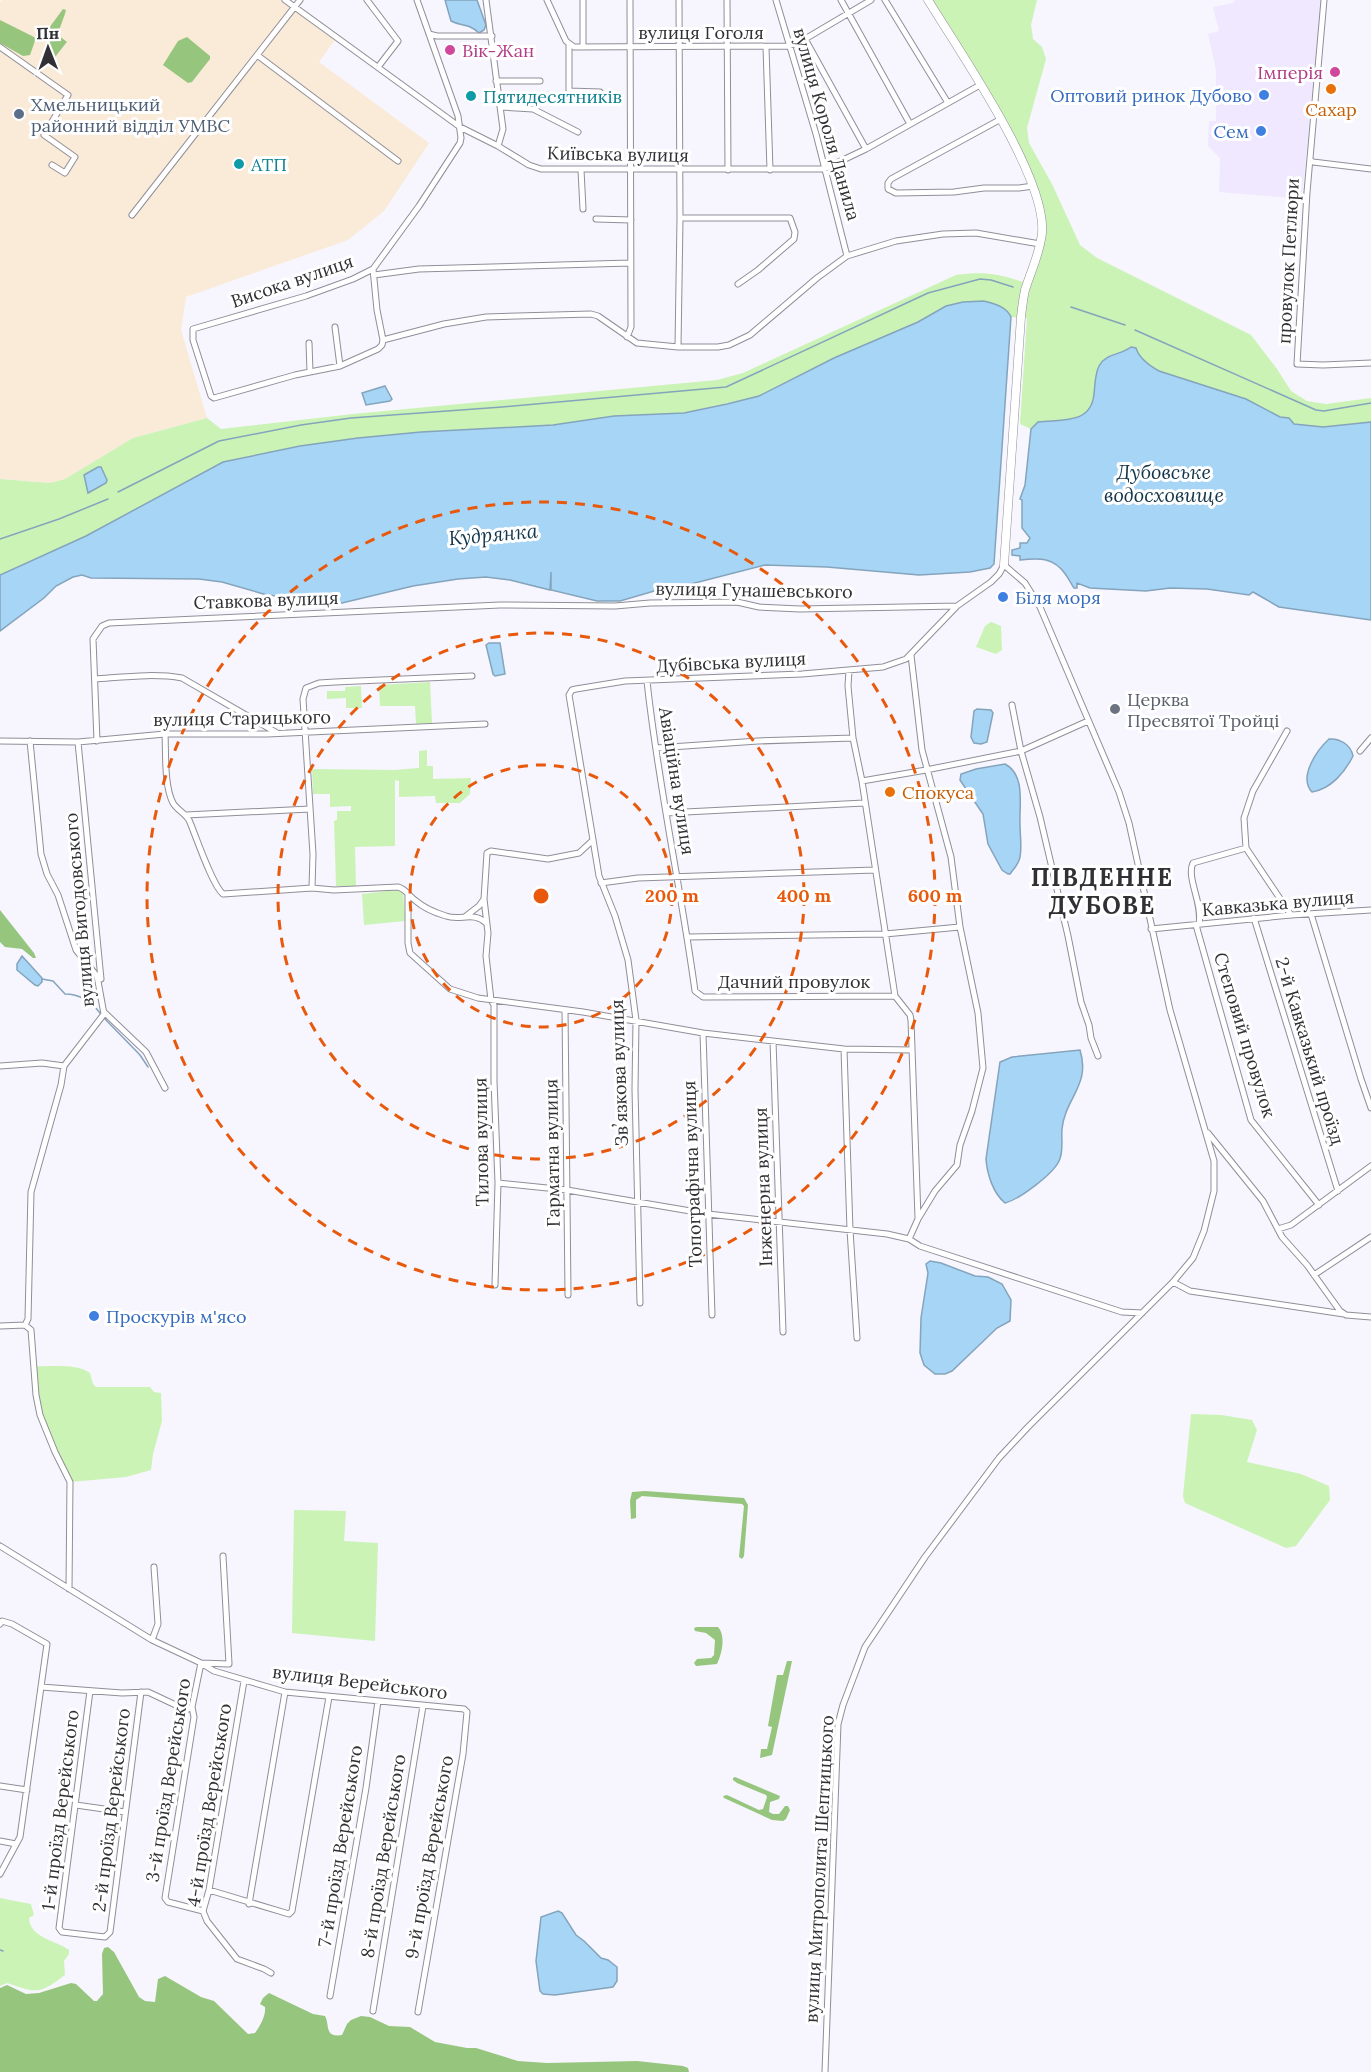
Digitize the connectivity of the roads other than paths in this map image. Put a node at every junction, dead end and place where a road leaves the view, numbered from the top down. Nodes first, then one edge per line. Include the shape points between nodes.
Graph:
1 (285, 0) edge
2 (300, 0) edge
3 (367, 0) edge
4 (417, 0) edge
5 (486, 0) edge
6 (547, 0) edge
7 (583, 0) edge
8 (630, 0) edge
9 (679, 0) edge
10 (726, 0) edge
11 (776, 0) edge
12 (841, 0) edge
13 (871, 0) edge
14 (885, 0) edge
15 (928, 0) edge
16 (1324, 0) edge
17 (295, 7) junction
18 (848, 13) junction
19 (429, 34) junction
20 (492, 36) junction
21 (805, 39) junction
22 (569, 45) junction
23 (789, 46) junction
24 (0, 47) edge
25 (583, 47) junction
26 (630, 47) junction
27 (680, 47) junction
28 (726, 47) junction
29 (766, 47) junction
30 (257, 55) junction
31 (378, 68) junction
32 (496, 81) junction
33 (540, 81) dead end
34 (980, 85) junction
35 (600, 92) dead end
36 (948, 103) junction
37 (501, 107) junction
38 (1001, 119) junction
39 (910, 124) junction
40 (460, 127) junction
41 (578, 132) dead end
42 (498, 146) junction
43 (866, 149) junction
44 (1310, 160) junction
45 (398, 161) dead end
46 (52, 165) dead end
47 (824, 169) junction
48 (679, 170) junction
49 (728, 170) junction
50 (770, 170) junction
51 (1371, 170) edge
52 (581, 171) junction
53 (631, 171) junction
54 (1033, 186) junction
55 (583, 209) dead end
56 (132, 215) dead end
57 (680, 218) junction
58 (596, 219) dead end
59 (631, 220) junction
60 (1040, 244) junction
61 (847, 256) junction
62 (630, 263) junction
63 (374, 272) junction
64 (738, 284) dead end
65 (335, 327) dead end
66 (627, 337) junction
67 (383, 340) junction
68 (309, 343) dead end
69 (678, 347) junction
70 (1371, 363) edge
71 (340, 366) junction
72 (310, 372) junction
73 (1004, 565) junction
74 (550, 604) joint
75 (957, 606) junction
76 (911, 656) junction
77 (849, 671) junction
78 (472, 676) dead end
79 (95, 679) junction
80 (647, 681) junction
81 (1012, 705) dead end
82 (1088, 721) junction
83 (485, 724) dead end
84 (268, 731) junction
85 (1287, 731) dead end
86 (307, 732) junction
87 (165, 734) junction
88 (853, 738) junction
89 (1371, 738) edge
90 (0, 741) edge
91 (30, 741) junction
92 (97, 741) junction
93 (78, 742) junction
94 (656, 748) junction
95 (1021, 751) junction
96 (1360, 751) dead end
97 (926, 770) junction
98 (862, 781) junction
99 (864, 803) junction
100 (310, 809) junction
101 (666, 813) junction
102 (186, 815) junction
103 (593, 840) junction
104 (595, 848) joint
105 (1246, 848) junction
106 (874, 870) junction
107 (678, 876) junction
108 (601, 883) junction
109 (312, 888) junction
110 (408, 893) junction
111 (484, 899) junction
112 (1371, 910) edge
113 (1311, 914) junction
114 (1291, 915) junction
115 (466, 916) junction
116 (1254, 918) junction
117 (486, 923) junction
118 (1198, 924) junction
119 (960, 927) junction
120 (1151, 929) junction
121 (885, 934) junction
122 (688, 938) junction
123 (97, 970) junction
124 (695, 991) joint
125 (895, 996) junction
126 (491, 1000) junction
127 (566, 1010) junction
128 (104, 1014) junction
129 (636, 1020) junction
130 (704, 1033) junction
131 (773, 1041) junction
132 (844, 1049) junction
133 (912, 1050) junction
134 (1098, 1056) dead end
135 (0, 1066) edge
136 (64, 1066) junction
137 (165, 1088) dead end
138 (1371, 1108) edge
139 (1204, 1127) junction
140 (1371, 1166) edge
141 (498, 1182) junction
142 (567, 1190) junction
143 (1338, 1191) junction
144 (638, 1203) junction
145 (1319, 1205) junction
146 (708, 1214) junction
147 (918, 1218) junction
148 (779, 1223) junction
149 (1278, 1229) junction
150 (849, 1230) junction
151 (1371, 1237) edge
152 (909, 1239) junction
153 (1314, 1275) junction
154 (1173, 1282) junction
155 (495, 1285) dead end
156 (568, 1295) dead end
157 (640, 1303) dead end
158 (1143, 1313) junction
159 (712, 1315) dead end
160 (1346, 1315) junction
161 (1371, 1317) edge
162 (25, 1325) junction
163 (0, 1326) edge
164 (783, 1332) dead end
165 (857, 1338) dead end
166 (0, 1546) edge
167 (223, 1556) dead end
168 (154, 1567) dead end
169 (69, 1589) junction
170 (0, 1624) edge
171 (152, 1640) junction
172 (201, 1662) junction
173 (244, 1681) junction
174 (41, 1688) junction
175 (90, 1691) junction
176 (141, 1692) junction
177 (285, 1692) junction
178 (329, 1697) junction
179 (378, 1701) junction
180 (423, 1706) junction
181 (192, 1707) junction
182 (464, 1709) joint
183 (0, 1786) edge
184 (27, 1790) junction
185 (76, 1805) junction
186 (125, 1812) junction
187 (0, 1841) edge
188 (16, 1844) junction
189 (0, 1874) edge
190 (209, 1890) junction
191 (249, 1904) junction
192 (203, 1911) junction
193 (110, 1932) joint
194 (271, 1973) dead end
195 (330, 1996) dead end
196 (373, 2011) dead end
197 (418, 2012) dead end
198 (825, 2072) edge

1 - 17 street, Київська вулиця
2 - 17 street
3 - 31 street via 398,41
4 - 19 street
5 - 20 street
6 - 22 street
7 - 25 street
8 - 26 street
9 - 27 street
10 - 28 street
11 - 23 street, вулиця Короля Данила
12 - 18 street
13 - 18 street, вулиця Гоголя
14 - 36 street
15 - 34 street
16 - 44 street, провулок Петлюри
17 - 30 street
17 - 31 street, Київська вулиця
18 - 21 street, вулиця Гоголя
18 - 39 street
19 - 20 street
19 - 40 street
20 - 32 street
21 - 23 street, вулиця Гоголя
21 - 43 street
22 - 25 street, вулиця Гоголя
22 - 35 street via 569,91
23 - 29 street, вулиця Гоголя
23 - 47 street, вулиця Короля Данила
24 - 46 street via 68,95 44,135 75,157 65,173
25 - 26 street, вулиця Гоголя
26 - 27 street, вулиця Гоголя
26 - 53 street
27 - 28 street, вулиця Гоголя
27 - 48 street
28 - 29 street, вулиця Гоголя
28 - 49 street
29 - 50 street
30 - 45 street
30 - 56 street
31 - 40 street, Київська вулиця
32 - 33 street
32 - 37 street
34 - 36 street, Київська вулиця
34 - 38 street
36 - 39 street, Київська вулиця
37 - 41 street via 533,109
37 - 42 street via 503,129
38 - 54 street
38 - 54 street via 891,179 888,189 896,193 954,192
39 - 43 street, Київська вулиця
40 - 42 street, Київська вулиця
40 - 63 street, Висока вулиця via 460,143
42 - 52 street, Київська вулиця via 541,169
43 - 47 street, Київська вулиця
44 - 51 street, провулок Петлюри
44 - 70 street, провулок Петлюри via 1297,364
47 - 50 street, Київська вулиця
47 - 61 street, вулиця Короля Данила
48 - 49 street, Київська вулиця
48 - 53 street, Київська вулиця
48 - 57 street
49 - 50 street, Київська вулиця
52 - 53 street, Київська вулиця
52 - 55 street
53 - 59 street
54 - 60 street via 1042,219
57 - 64 street via 790,218 794,239
57 - 69 street
58 - 59 street
59 - 62 street
60 - 61 street via 976,233 943,234 896,241
60 - 73 street via 1021,317
61 - 69 street via 739,341 718,347
62 - 63 street
62 - 66 street via 631,327
63 - 67 street
63 - 72 street, Висока вулиця via 193,329 193,340 214,398
65 - 71 street
66 - 67 street via 591,314 486,317
66 - 69 street via 636,343
67 - 71 street via 371,354
68 - 72 street
71 - 72 street
73 - 75 street, Дубівська вулиця via 991,582
73 - 82 street, вулиця Митрополита Шептицького via 1025,583 1040,607
74 - 75 street, вулиця Гунашевського via 737,602 800,609
74 - 79 street, Ставкова вулиця via 109,623 93,639
75 - 76 street, Дубівська вулиця
76 - 77 street, Дубівська вулиця via 883,668
76 - 97 street
77 - 80 street, Дубівська вулиця
77 - 88 street
78 - 86 street via 319,683 306,688 303,699
79 - 84 street via 182,678
79 - 92 street, Ставкова вулиця
80 - 94 street, Авіаційна вулиця
80 - 103 street, Дубівська вулиця via 576,689 569,694
81 - 95 street
82 - 95 street
82 - 120 street, вулиця Митрополита Шептицького via 1129,823
83 - 86 street, вулиця Старицького
84 - 86 street, вулиця Старицького
84 - 87 street, вулиця Старицького
85 - 105 street via 1248,805 1244,818
86 - 100 street
87 - 92 street, вулиця Старицького
87 - 102 street via 171,799
88 - 94 street
88 - 98 street
89 - 96 street
90 - 91 street, вулиця Старицького
91 - 93 street, вулиця Старицького
91 - 123 street via 44,867 76,950
92 - 93 street, вулиця Старицького
93 - 123 street, вулиця Вигодовського
94 - 101 street, Авіаційна вулиця
95 - 97 street
95 - 134 street via 1040,817 1081,1002
97 - 98 street
97 - 119 street via 951,857
98 - 99 street
99 - 101 street
99 - 106 street
100 - 102 street
100 - 109 street
101 - 107 street, Авіаційна вулиця
102 - 109 street via 223,894
103 - 104 street, Дубівська вулиця
103 - 111 street, Тилова вулиця via 579,853 549,859 491,850 486,859
104 - 108 street, Звʼязкова вулиця
105 - 114 street
105 - 118 street, Степовий провулок via 1193,863 1191,875 1200,906
106 - 107 street
106 - 121 street
107 - 108 street
107 - 122 street, Авіаційна вулиця
108 - 129 street, Звʼязкова вулиця via 628,960
109 - 110 street via 399,887
110 - 115 street via 421,905 446,917
110 - 126 street via 410,953 450,989
111 - 115 street
111 - 117 street, Тилова вулиця
112 - 113 street, Кавказька вулиця
113 - 114 street, Кавказька вулиця
113 - 138 street
114 - 116 street, Кавказька вулиця
115 - 117 street
116 - 118 street, Кавказька вулиця
116 - 143 street, 2-й Кавказький проїзд
117 - 126 street, Тилова вулиця
118 - 120 street, Кавказька вулиця
118 - 145 street, Степовий провулок via 1251,1120
119 - 121 street
119 - 147 street via 978,1013 983,1068 957,1165
120 - 139 street, вулиця Митрополита Шептицького
121 - 122 street
121 - 125 street
122 - 124 street, Авіаційна вулиця
123 - 128 street, вулиця Вигодовського
124 - 125 street, Дачний провулок via 703,997
125 - 133 street via 910,1015
126 - 127 street
126 - 141 street, Тилова вулиця
127 - 129 street
127 - 142 street, Гарматна вулиця
128 - 136 street
128 - 137 street, вулиця Вигодовського via 146,1052
129 - 130 street
129 - 144 street, Звʼязкова вулиця
130 - 131 street
130 - 146 street, Топографічна вулиця
131 - 132 street
131 - 148 street, Інженерна вулиця
132 - 133 street
132 - 150 street
133 - 147 street
135 - 136 street
136 - 162 street via 31,1192
139 - 149 street via 1263,1201
139 - 154 street, вулиця Митрополита Шептицького via 1214,1161 1214,1191 1200,1244
140 - 143 street
141 - 142 street
141 - 155 street, Тилова вулиця
142 - 144 street
142 - 156 street, Гарматна вулиця
143 - 145 street
144 - 146 street
144 - 157 street, Звʼязкова вулиця
145 - 149 street via 1291,1225
146 - 148 street
146 - 159 street, Топографічна вулиця
147 - 152 street
148 - 150 street
148 - 164 street, Інженерна вулиця
149 - 153 street
150 - 152 street
150 - 165 street
151 - 153 street
152 - 158 street via 920,1246 1105,1307
153 - 160 street
154 - 158 street, вулиця Митрополита Шептицького
154 - 160 street via 1190,1291
158 - 198 street, вулиця Митрополита Шептицького via 999,1458 925,1557 865,1647 838,1724
160 - 161 street
162 - 163 street
162 - 169 street via 32,1330 40,1415 70,1482
166 - 169 street, вулиця Верейського
167 - 172 street via 229,1664
168 - 171 street via 158,1624
169 - 171 street, вулиця Верейського
170 - 174 street via 12,1624 47,1644
171 - 172 street, вулиця Верейського
172 - 173 street, вулиця Верейського
172 - 181 street, 3-й проїзд Верейського
173 - 177 street, вулиця Верейського
173 - 190 street, 4-й проїзд Верейського
174 - 175 street
174 - 184 street
175 - 176 street
175 - 185 street, 1-й проїзд Верейського
176 - 181 street via 188,1710
176 - 186 street, 2-й проїзд Верейського
177 - 178 street, вулиця Верейського
177 - 191 street
178 - 179 street, вулиця Верейського
178 - 191 street via 292,1911 289,1914
179 - 180 street, вулиця Верейського
179 - 195 street, 7-й проїзд Верейського
180 - 182 street, вулиця Верейського
180 - 196 street, 8-й проїзд Верейського
181 - 192 street, 3-й проїзд Верейського via 194,1717 165,1898
182 - 197 street, 9-й проїзд Верейського via 467,1712 463,1754
183 - 184 street
184 - 188 street
185 - 186 street
185 - 193 street, 1-й проїзд Верейського via 59,1928 62,1932 105,1937
186 - 193 street, 2-й проїзд Верейського
187 - 188 street
188 - 189 street
190 - 191 street
190 - 192 street, 4-й проїзд Верейського
192 - 194 street, 4-й проїзд Верейського via 237,1959

